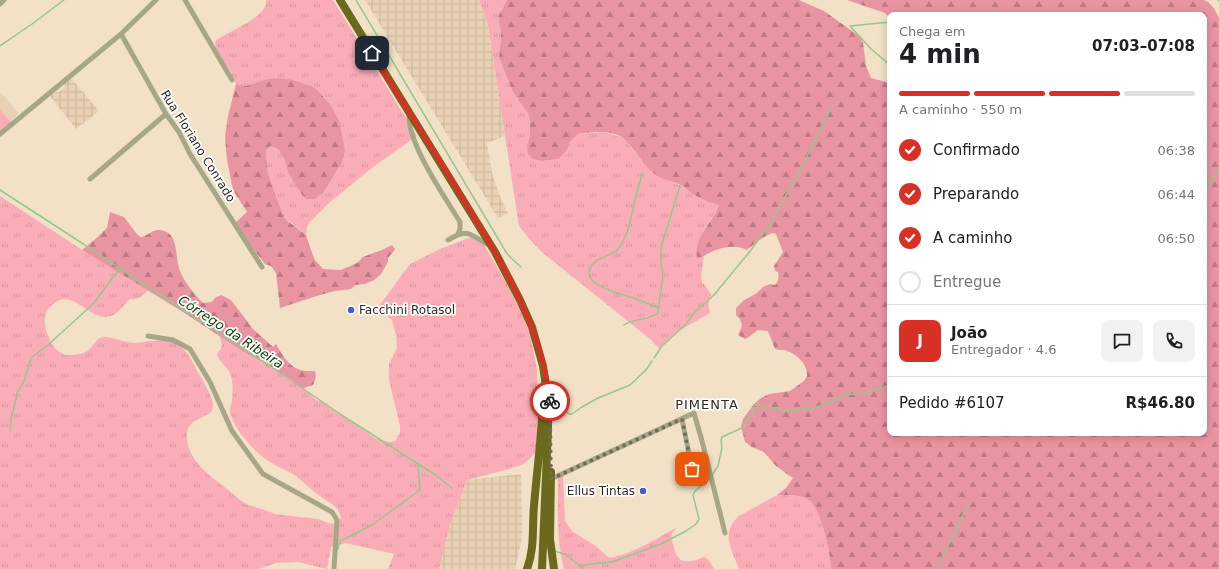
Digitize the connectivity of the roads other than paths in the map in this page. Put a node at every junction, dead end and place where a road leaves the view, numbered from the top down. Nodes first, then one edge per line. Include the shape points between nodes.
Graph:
1 (4, 0) edge
2 (156, 0) edge
3 (185, 0) edge
4 (340, 0) edge
5 (0, 4) edge
6 (121, 34) junction
7 (232, 80) dead end
8 (409, 111) junction
9 (166, 114) junction
10 (0, 134) edge
11 (90, 179) dead end
12 (458, 234) junction
13 (448, 240) dead end
14 (492, 246) junction
15 (262, 267) dead end
16 (148, 336) dead end
17 (538, 348) junction
18 (544, 370) junction
19 (543, 392) junction
20 (682, 419) junction
21 (692, 469) dead end
22 (551, 479) junction
23 (725, 533) dead end
24 (334, 569) edge
25 (527, 569) edge
26 (538, 569) edge
27 (542, 569) edge
28 (554, 569) edge

1 - 5 street
2 - 6 street
3 - 7 street
4 - 8 highway
6 - 9 street, Rua Floriano Conrado
6 - 10 street
8 - 12 street via 411,130 420,154 460,222
8 - 14 highway
9 - 11 street
9 - 15 street, Rua Floriano Conrado
12 - 13 street
12 - 14 street via 466,232
14 - 17 highway via 520,300
16 - 24 street via 173,340 190,349 210,382 232,431 263,474 332,512 337,520
17 - 18 highway
17 - 19 highway
18 - 22 highway via 550,409
18 - 27 highway via 548,415
19 - 25 highway via 532,548
19 - 26 highway
20 - 21 street
20 - 22 street
20 - 23 street via 694,413
22 - 28 highway via 550,539

